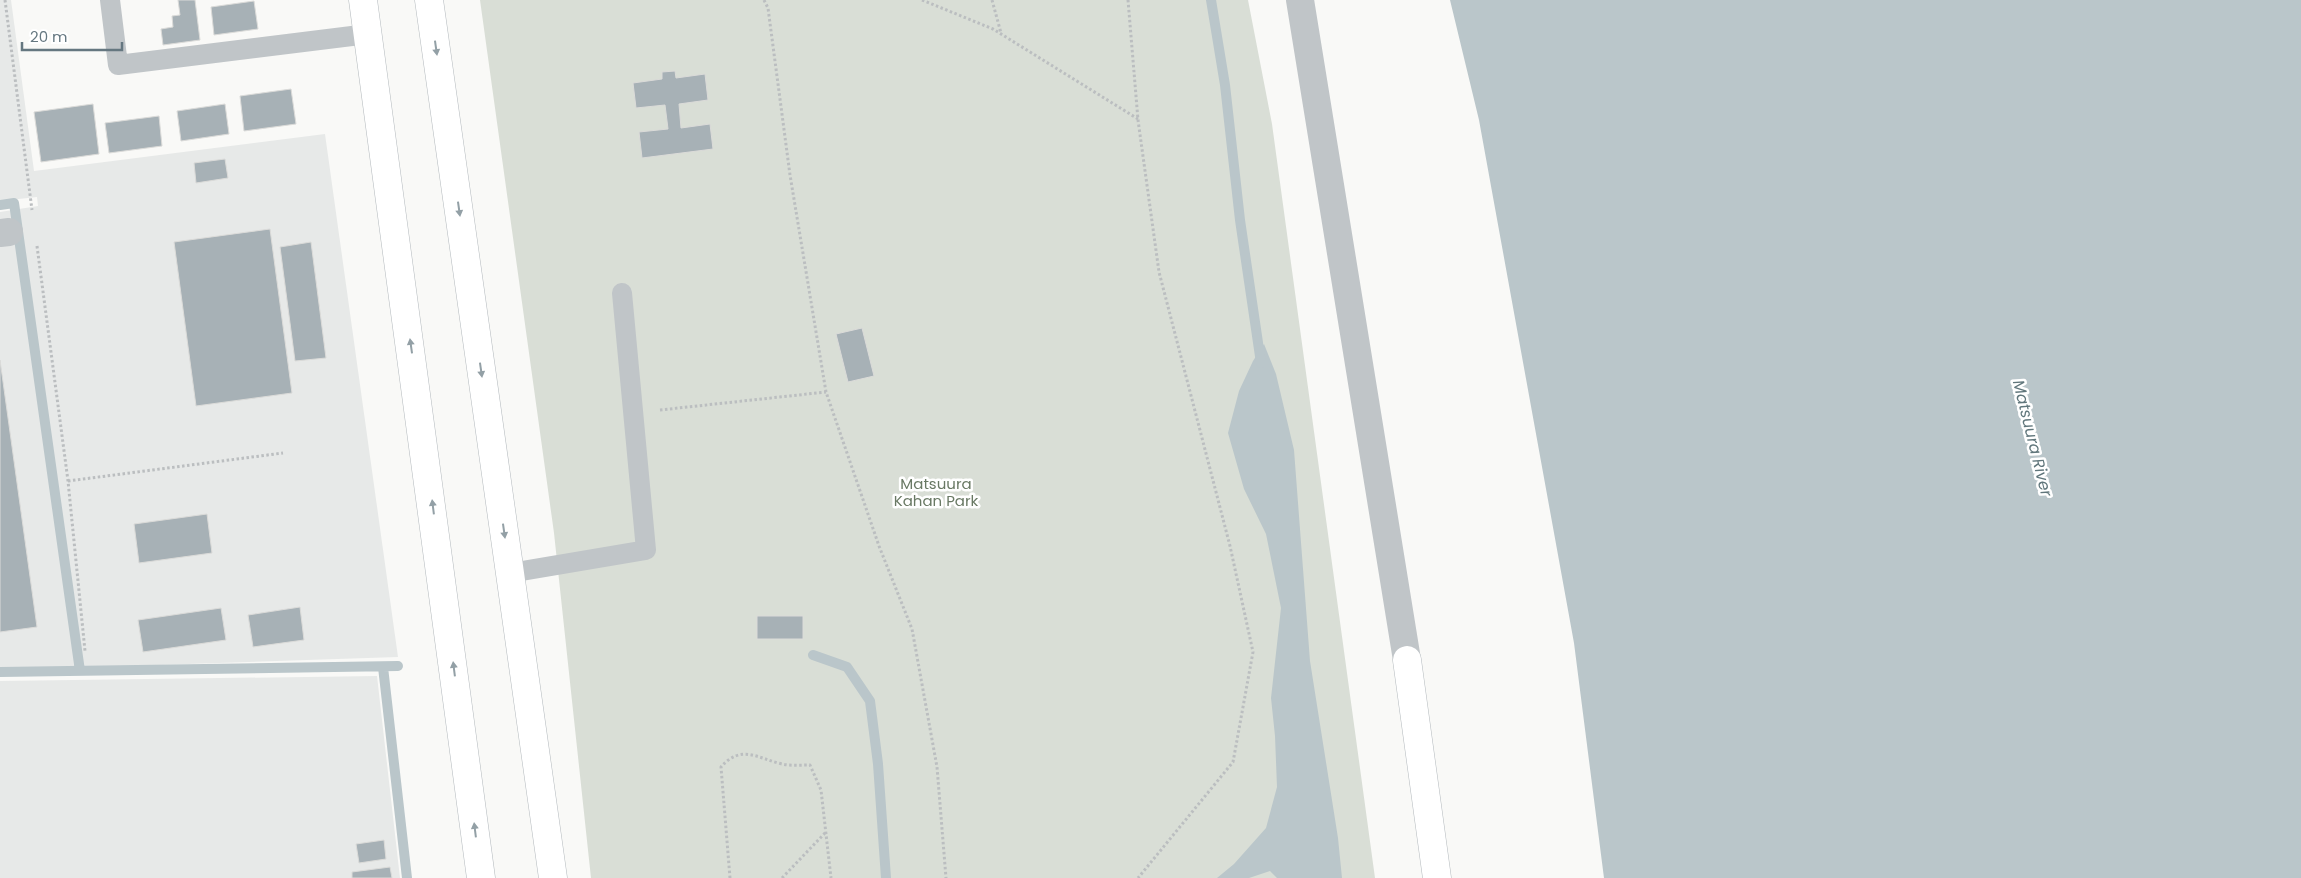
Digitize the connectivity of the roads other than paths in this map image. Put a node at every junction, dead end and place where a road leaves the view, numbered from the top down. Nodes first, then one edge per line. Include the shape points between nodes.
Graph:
1 (110, 0) edge
2 (363, 0) edge
3 (429, 0) edge
4 (1300, 0) edge
5 (368, 34) junction
6 (622, 293) dead end
7 (510, 573) junction
8 (481, 878) edge
9 (553, 878) edge
10 (1437, 878) edge

1 - 5 lane via 118,65
2 - 5 street
3 -> 7 street
4 - 10 street via 1407,660
8 -> 5 street
6 - 7 lane via 646,550
7 - 9 street

